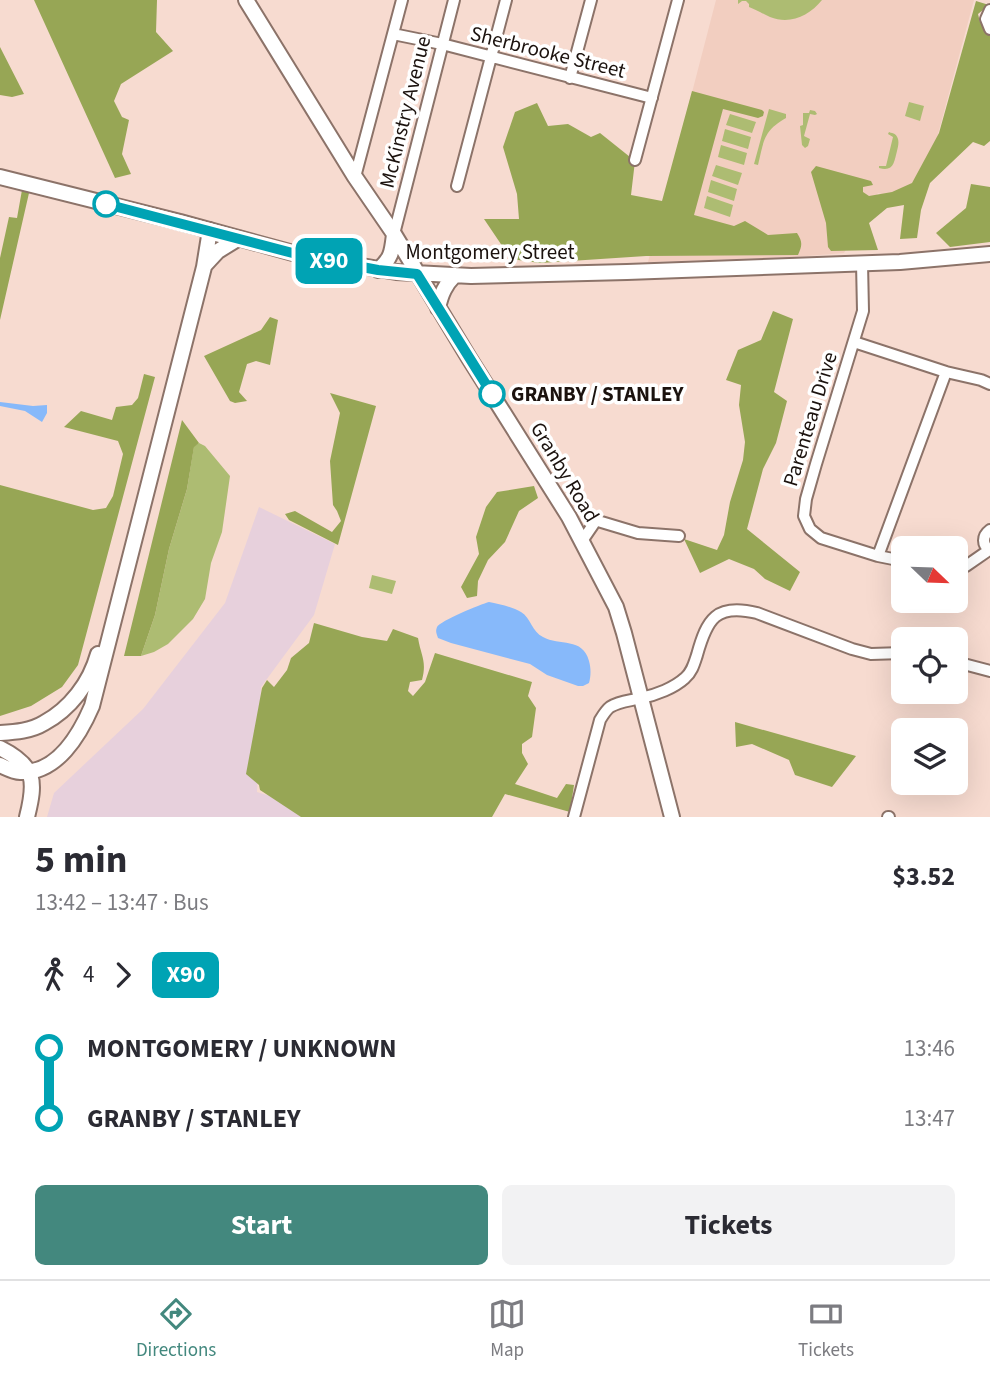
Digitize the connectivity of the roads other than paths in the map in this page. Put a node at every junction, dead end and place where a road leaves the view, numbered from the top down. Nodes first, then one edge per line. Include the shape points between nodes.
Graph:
1 (246, 0) edge
2 (402, 0) edge
3 (454, 0) edge
4 (506, 0) edge
5 (591, 0) edge
6 (678, 0) edge
7 (990, 10) edge
8 (990, 29) edge
9 (393, 34) junction
10 (442, 44) junction
11 (491, 57) junction
12 (570, 78) junction
13 (652, 98) junction
14 (635, 160) dead end
15 (0, 177) edge
16 (355, 177) junction
17 (457, 186) dead end
18 (210, 230) junction
19 (394, 234) junction
20 (239, 238) junction
21 (990, 254) edge
22 (862, 263) junction
23 (204, 267) junction
24 (378, 270) junction
25 (417, 274) junction
26 (455, 275) junction
27 (438, 308) junction
28 (854, 342) junction
29 (946, 372) junction
30 (990, 384) edge
31 (990, 530) edge
32 (679, 536) dead end
33 (582, 541) junction
34 (990, 550) edge
35 (878, 556) junction
36 (891, 559) edge
37 (968, 565) edge
38 (891, 653) edge
39 (968, 665) edge
40 (990, 671) edge
41 (641, 698) junction
42 (0, 733) edge
43 (0, 748) edge
44 (0, 765) edge
45 (30, 771) junction
46 (27, 817) edge
47 (573, 817) edge
48 (672, 817) edge

1 - 16 main road, Granby Road
2 - 9 street
3 - 10 street, McKinstry Avenue
4 - 11 street
5 - 12 street
6 - 13 street
7 - 8 street via 986,19
9 - 10 street, Sherbrooke Street
9 - 16 street
10 - 11 street, Sherbrooke Street
10 - 19 street, McKinstry Avenue
11 - 12 street, Sherbrooke Street
11 - 17 street
12 - 13 street, Sherbrooke Street
13 - 14 street
15 - 18 main road, Montgomery Street
16 - 19 main road, Granby Road
18 - 20 main road, Montgomery Street
18 - 23 main road
18 - 42 main road via 198,258 95,665 76,696 52,718 18,732
19 - 24 main road via 390,257
19 - 25 main road, Granby Road
20 - 23 main road
20 - 24 main road, Montgomery Street
21 - 22 main road, Montgomery Street
22 - 26 main road, Montgomery Street
22 - 28 street, Parenteau Drive via 864,308
23 - 45 main road via 92,706 85,724 62,754 45,767
24 - 25 main road, Montgomery Street
25 - 26 main road, Montgomery Street
25 - 27 main road, Granby Road
26 - 27 main road
27 - 33 main road, Granby Road
28 - 29 street
28 - 35 street, Parenteau Drive via 804,516 821,538
29 - 30 street
29 - 35 street
31 - 34 street via 984,541
32 - 33 street via 638,533 598,521
33 - 41 main road, Granby Road via 616,607
34 - 37 street
35 - 36 street, Parenteau Drive
38 - 41 street via 871,654 757,613 727,610 709,622 690,674 678,685
39 - 40 street
41 - 47 street via 608,708 600,720
41 - 48 main road, Granby Road
43 - 45 main road
44 - 45 main road
45 - 46 main road via 33,788

